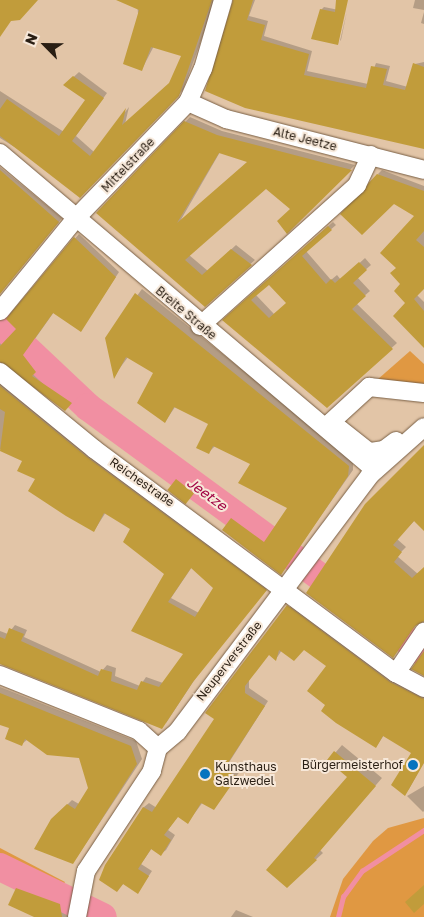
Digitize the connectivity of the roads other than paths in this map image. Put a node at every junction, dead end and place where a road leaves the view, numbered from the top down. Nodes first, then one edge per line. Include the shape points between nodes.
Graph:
1 (223, 0) edge
2 (188, 102) junction
3 (0, 153) edge
4 (371, 155) junction
5 (424, 170) edge
6 (77, 217) junction
7 (0, 311) edge
8 (200, 326) junction
9 (0, 372) edge
10 (424, 393) edge
11 (424, 417) edge
12 (424, 427) edge
13 (374, 470) junction
14 (286, 589) junction
15 (417, 640) edge
16 (396, 673) junction
17 (0, 675) edge
18 (424, 688) edge
19 (158, 748) junction
20 (77, 916) edge

1 - 2 street, Mittelstraße via 203,69
2 - 4 street, Alte Jeetze via 226,119
2 - 6 street, Mittelstraße
3 - 6 street, Breite Straße
4 - 5 street, Alte Jeetze
4 - 8 street via 357,185
6 - 7 street, Mittelstraße
6 - 8 street, Breite Straße
8 - 13 street, Breite Straße
9 - 14 street, Reichestraße via 94,449
10 - 11 street via 369,387 331,422 369,452 376,452
12 - 13 street, Neuperverstraße
13 - 14 street, Neuperverstraße
14 - 16 street, Reichestraße
14 - 19 street, Neuperverstraße via 227,660 178,731
15 - 16 street
16 - 18 street, Reichestraße
17 - 19 street via 139,732
19 - 20 street via 156,764 93,858 78,895

